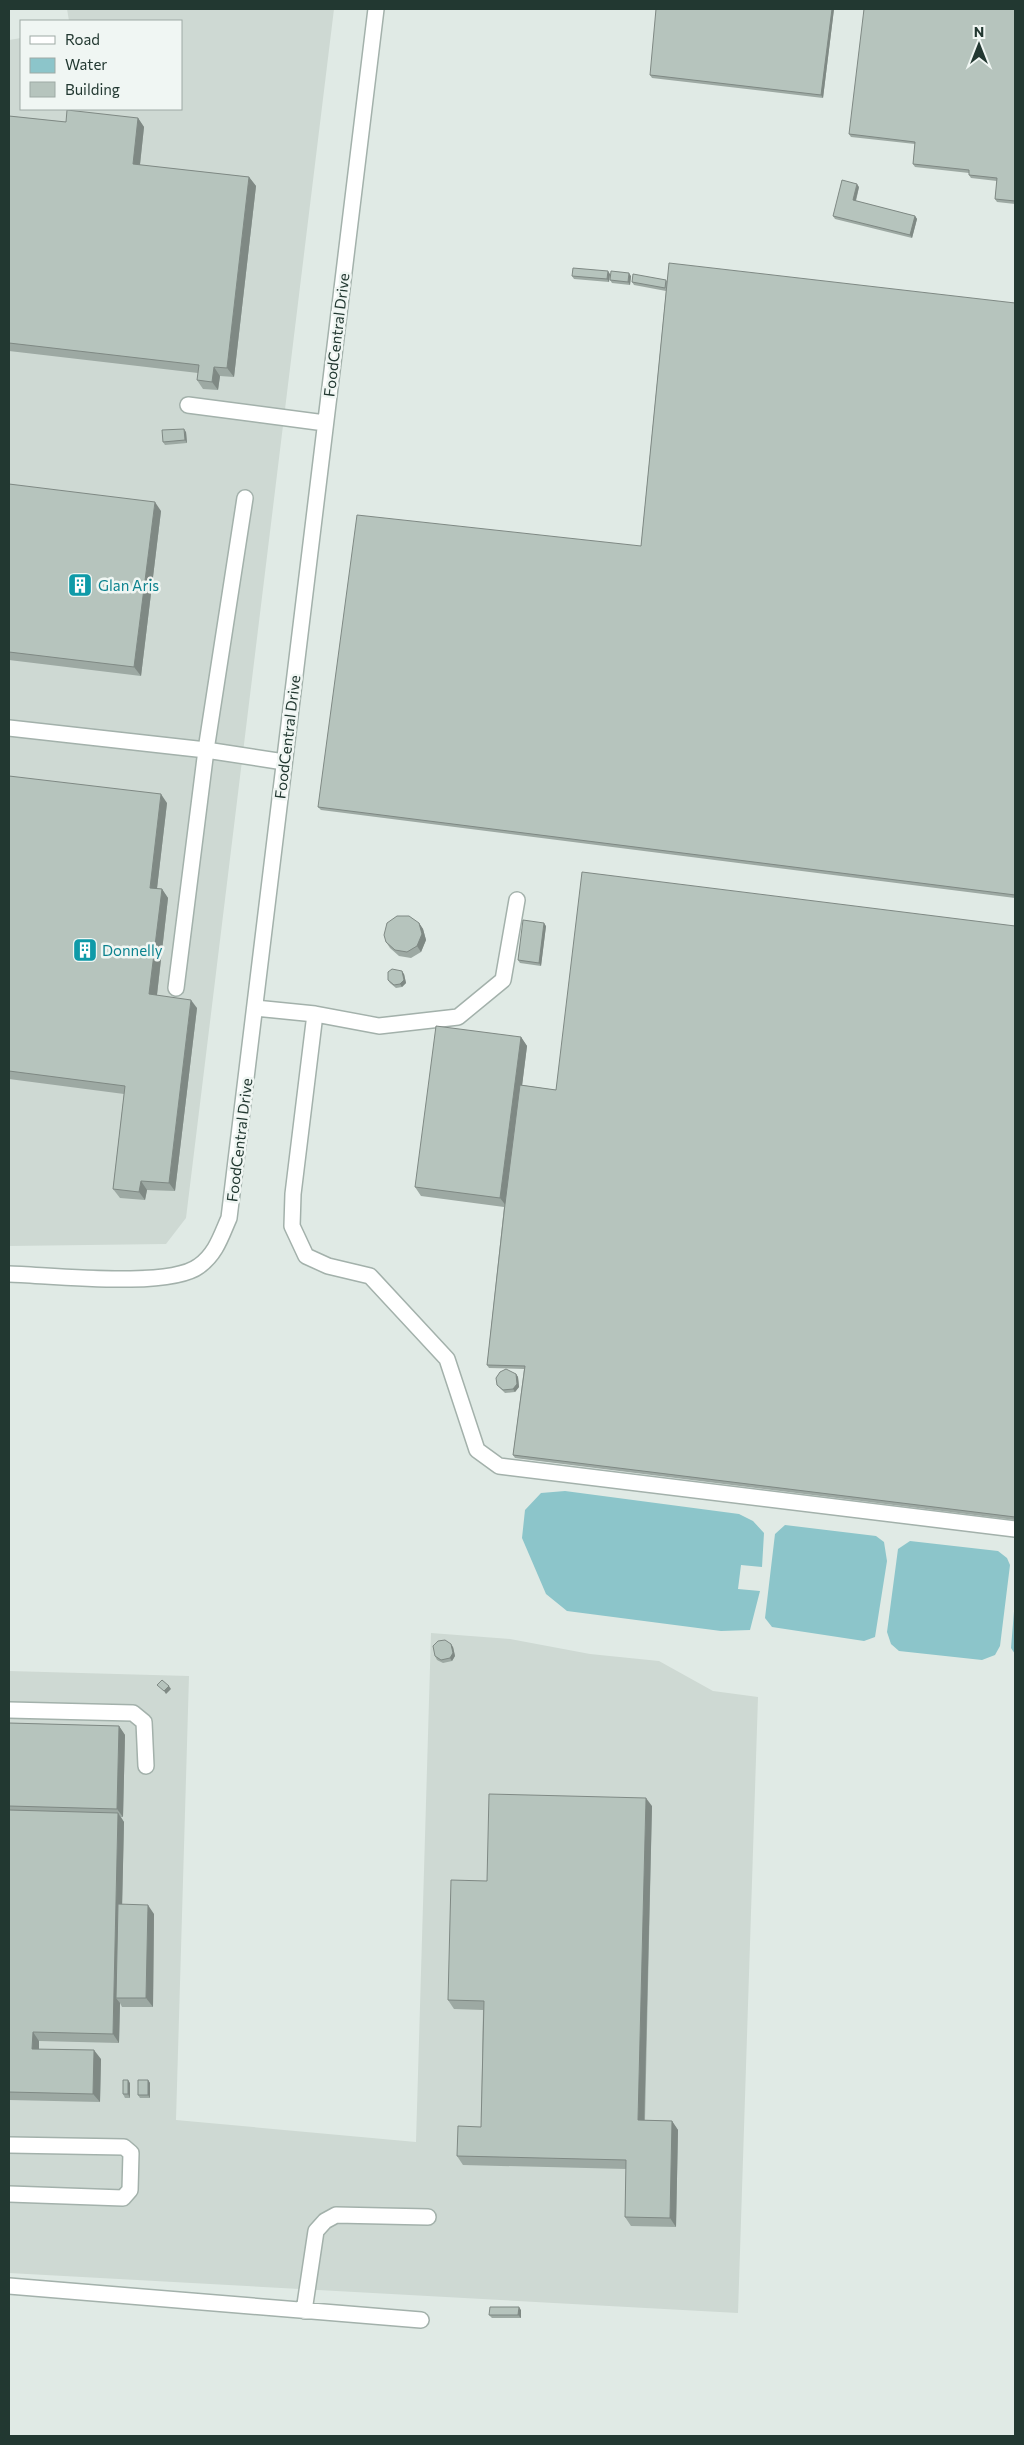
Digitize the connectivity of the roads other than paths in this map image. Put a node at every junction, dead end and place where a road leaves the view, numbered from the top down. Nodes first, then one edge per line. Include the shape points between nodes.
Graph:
1 (376, 9) edge
2 (188, 405) dead end
3 (325, 423) junction
4 (245, 498) dead end
5 (9, 728) edge
6 (206, 750) junction
7 (284, 762) junction
8 (516, 900) dead end
9 (176, 988) dead end
10 (255, 1008) junction
11 (315, 1014) junction
12 (9, 1274) edge
13 (1015, 1529) edge
14 (9, 1710) edge
15 (146, 1766) dead end
16 (9, 2145) edge
17 (9, 2194) edge
18 (428, 2217) dead end
19 (9, 2286) edge
20 (304, 2310) junction
21 (421, 2320) dead end

1 - 3 street, FoodCentral Drive
2 - 3 street
3 - 7 street, FoodCentral Drive
4 - 6 street
5 - 6 street
6 - 7 street
6 - 9 street
7 - 10 street, FoodCentral Drive
8 - 11 street via 503,980 458,1017 379,1026
10 - 11 street
10 - 12 street, FoodCentral Drive via 229,1218 216,1249 199,1267 173,1276 111,1278
11 - 13 street via 292,1226 306,1256 328,1266 370,1276 447,1359 476,1450 499,1466
14 - 15 street via 134,1713 144,1722
16 - 17 street via 124,2147 130,2152 130,2190 123,2198
18 - 20 street via 336,2215 325,2220 316,2231
19 - 20 street
20 - 21 street

